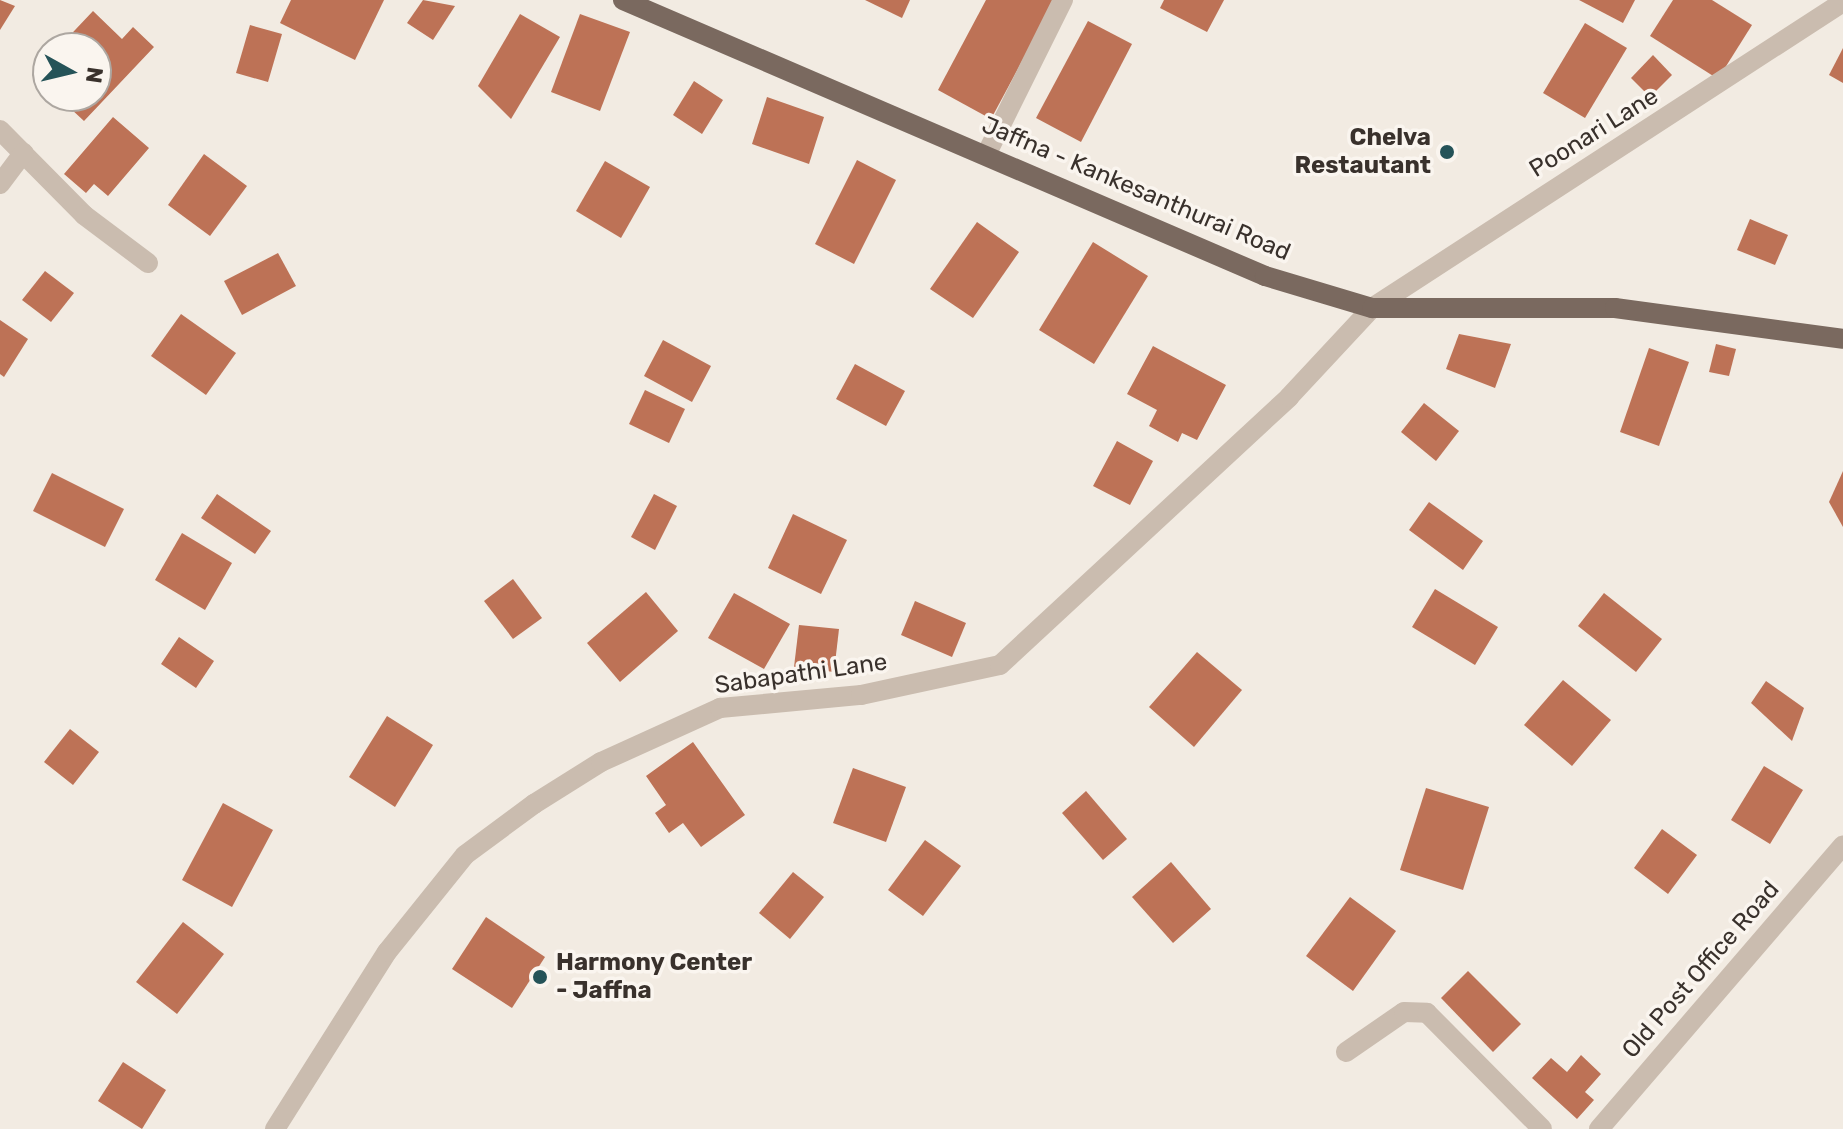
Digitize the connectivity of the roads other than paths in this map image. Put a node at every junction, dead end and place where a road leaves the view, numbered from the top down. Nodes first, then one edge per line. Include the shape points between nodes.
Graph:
1 (623, 0) edge
2 (1063, 0) edge
3 (1843, 2) edge
4 (0, 130) edge
5 (23, 153) junction
6 (987, 153) junction
7 (0, 184) edge
8 (148, 263) dead end
9 (1372, 308) junction
10 (1843, 339) edge
11 (1843, 845) edge
12 (1346, 1052) dead end
13 (275, 1129) edge
14 (1542, 1129) edge
15 (1599, 1129) edge

1 - 6 main road, Jaffna - Kankesanthurai Road
2 - 6 street
3 - 9 street, Poonari Lane
4 - 5 street
5 - 7 street
5 - 8 street via 84,215
6 - 9 main road, Jaffna - Kankesanthurai Road via 1265,276
9 - 10 main road, Jaffna - Kankesanthurai Road via 1615,308
9 - 13 street, Sabapathi Lane via 1289,397 1000,665 861,695 720,708 601,762 465,855 387,952
11 - 15 street, Old Post Office Road
12 - 14 street via 1404,1012 1427,1013

